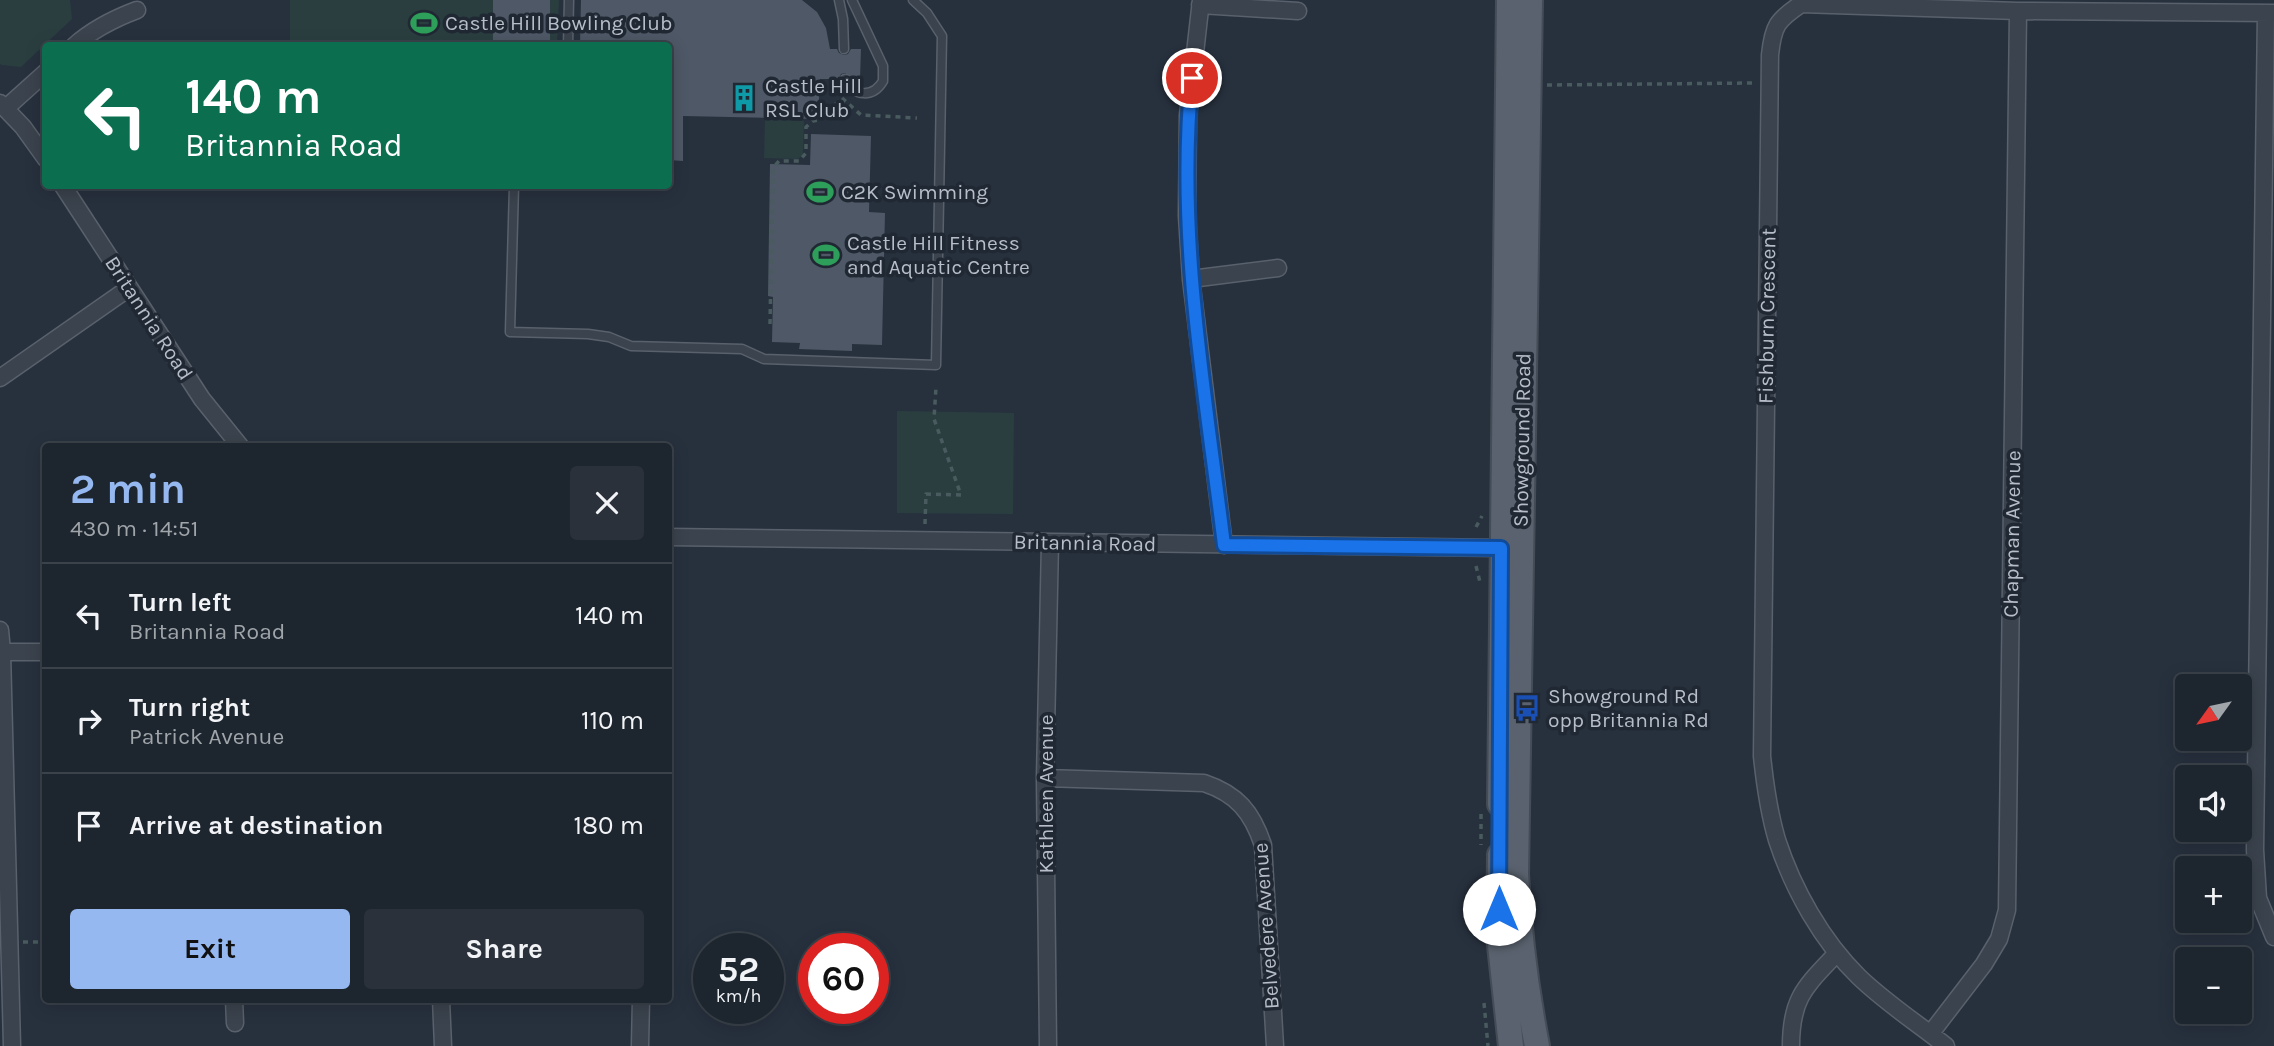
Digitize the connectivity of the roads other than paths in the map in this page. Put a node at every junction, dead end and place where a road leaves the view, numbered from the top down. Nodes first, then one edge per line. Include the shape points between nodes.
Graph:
1 (569, 0) edge
2 (839, 0) edge
3 (852, 0) edge
4 (913, 0) edge
5 (1509, 0) edge
6 (1530, 0) edge
7 (1201, 3) edge
8 (137, 10) dead end
9 (2018, 10) junction
10 (1298, 12) dead end
11 (2270, 13) edge
12 (79, 42) edge
13 (568, 42) edge
14 (845, 49) dead end
15 (42, 75) edge
16 (845, 79) dead end
17 (3, 105) edge
18 (42, 153) edge
19 (65, 189) edge
20 (514, 189) edge
21 (1278, 268) dead end
22 (1191, 279) junction
23 (129, 288) junction
24 (0, 378) edge
25 (238, 443) edge
26 (672, 537) edge
27 (1050, 542) junction
28 (1224, 545) junction
29 (1501, 548) junction
30 (0, 630) edge
31 (2, 652) junction
32 (42, 652) edge
33 (1045, 778) junction
34 (2274, 937) edge
35 (1837, 953) junction
36 (234, 1003) edge
37 (441, 1003) edge
38 (641, 1003) edge
39 (235, 1023) dead end
40 (1931, 1033) junction
41 (12, 1046) edge
42 (443, 1046) edge
43 (640, 1046) edge
44 (1048, 1046) edge
45 (1275, 1046) edge
46 (1511, 1046) edge
47 (1537, 1046) edge
48 (1791, 1046) edge
49 (1947, 1046) edge

1 - 13 lane
2 - 14 lane
3 - 16 lane via 883,66 883,81 874,92 864,94 852,90
4 - 20 lane via 942,36 936,365 764,359 742,349 631,346 588,334 510,332
5 - 29 main road, Showground Road
6 - 47 main road, Showground Road via 1516,874 1519,937
7 - 10 street
7 - 22 street via 1186,150
8 - 12 street via 103,24
9 - 11 street, Fishburn Crescent
9 - 35 street, Fishburn Crescent via 1801,4 1785,15 1773,32 1762,757 1778,841 1800,892
9 - 40 street, Chapman Avenue via 2007,910 1999,939 1984,964
11 - 34 street via 2255,850 2258,898
15 - 17 street
17 - 18 street
19 - 23 street, Britannia Road
21 - 22 street
22 - 28 street
23 - 24 street
23 - 25 street, Britannia Road via 207,406
26 - 27 street, Britannia Road
27 - 28 street, Britannia Road
27 - 33 street, Kathleen Avenue
28 - 29 street, Britannia Road
29 - 46 main road, Showground Road via 1499,936
30 - 31 street
31 - 32 street
31 - 41 street
33 - 44 street, Kathleen Avenue
33 - 45 street, Belvedere Avenue via 1204,783 1222,789 1246,810 1263,845
35 - 40 street, Fishburn Crescent via 1886,1002
35 - 48 street via 1795,1004
36 - 39 street
37 - 42 street
38 - 43 street
40 - 49 street, Fishburn Crescent

